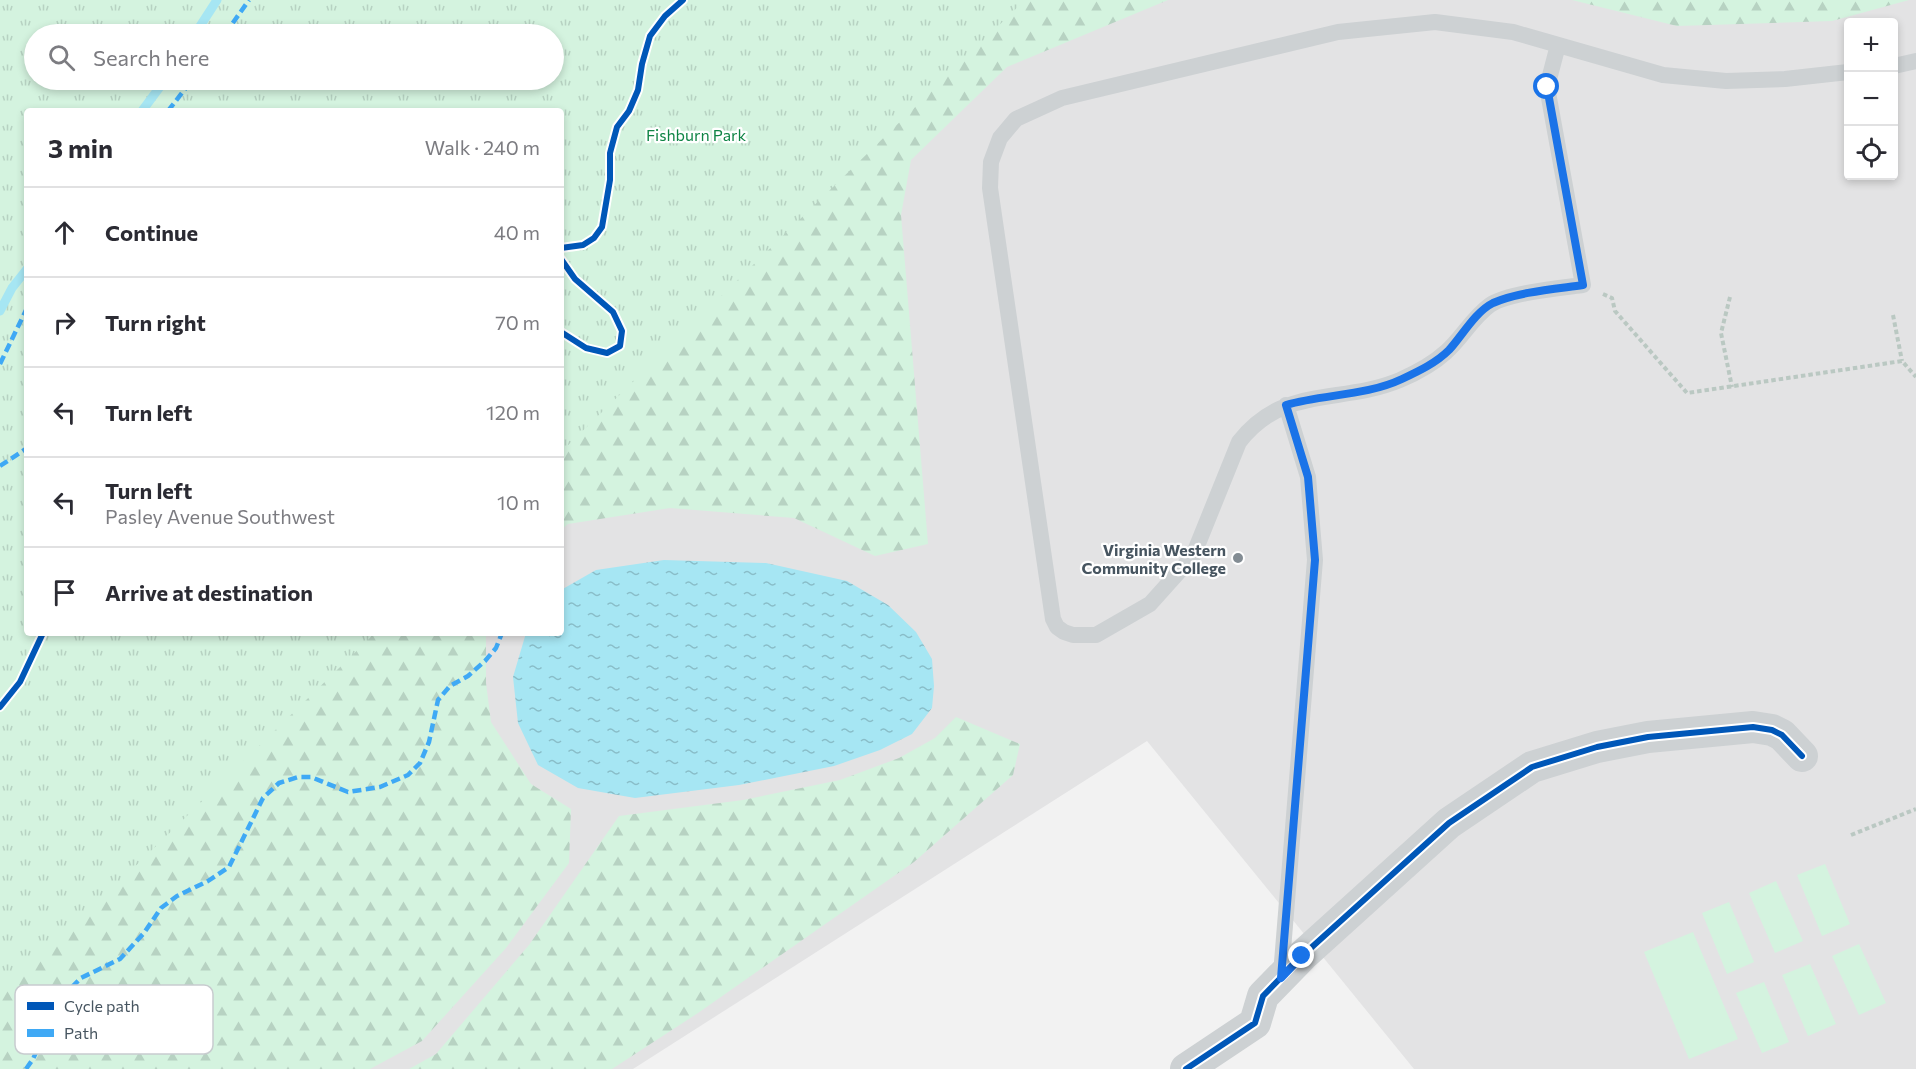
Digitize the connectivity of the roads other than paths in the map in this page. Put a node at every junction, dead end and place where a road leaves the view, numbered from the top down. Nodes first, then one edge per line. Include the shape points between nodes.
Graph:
1 (1558, 45) junction
2 (1916, 61) edge
3 (1898, 65) edge
4 (1844, 72) edge
5 (1286, 405) junction
6 (1802, 756) dead end
7 (1281, 978) junction
8 (1186, 1069) edge

1 - 4 lane via 1663,75 1726,81
1 - 5 lane via 1547,87 1583,285 1491,304 1447,351 1400,380 1369,390
1 - 5 lane via 1513,32 1435,22 1338,32 1062,98 1016,119 1000,138 991,162 990,188 1057,627 1073,636 1096,634 1150,604 1193,556 1239,442 1259,420
2 - 3 lane
5 - 7 lane via 1308,477 1315,560
6 - 7 street via 1782,735 1753,727 1648,737 1597,747 1532,767 1449,823
7 - 8 street via 1263,996 1255,1023

